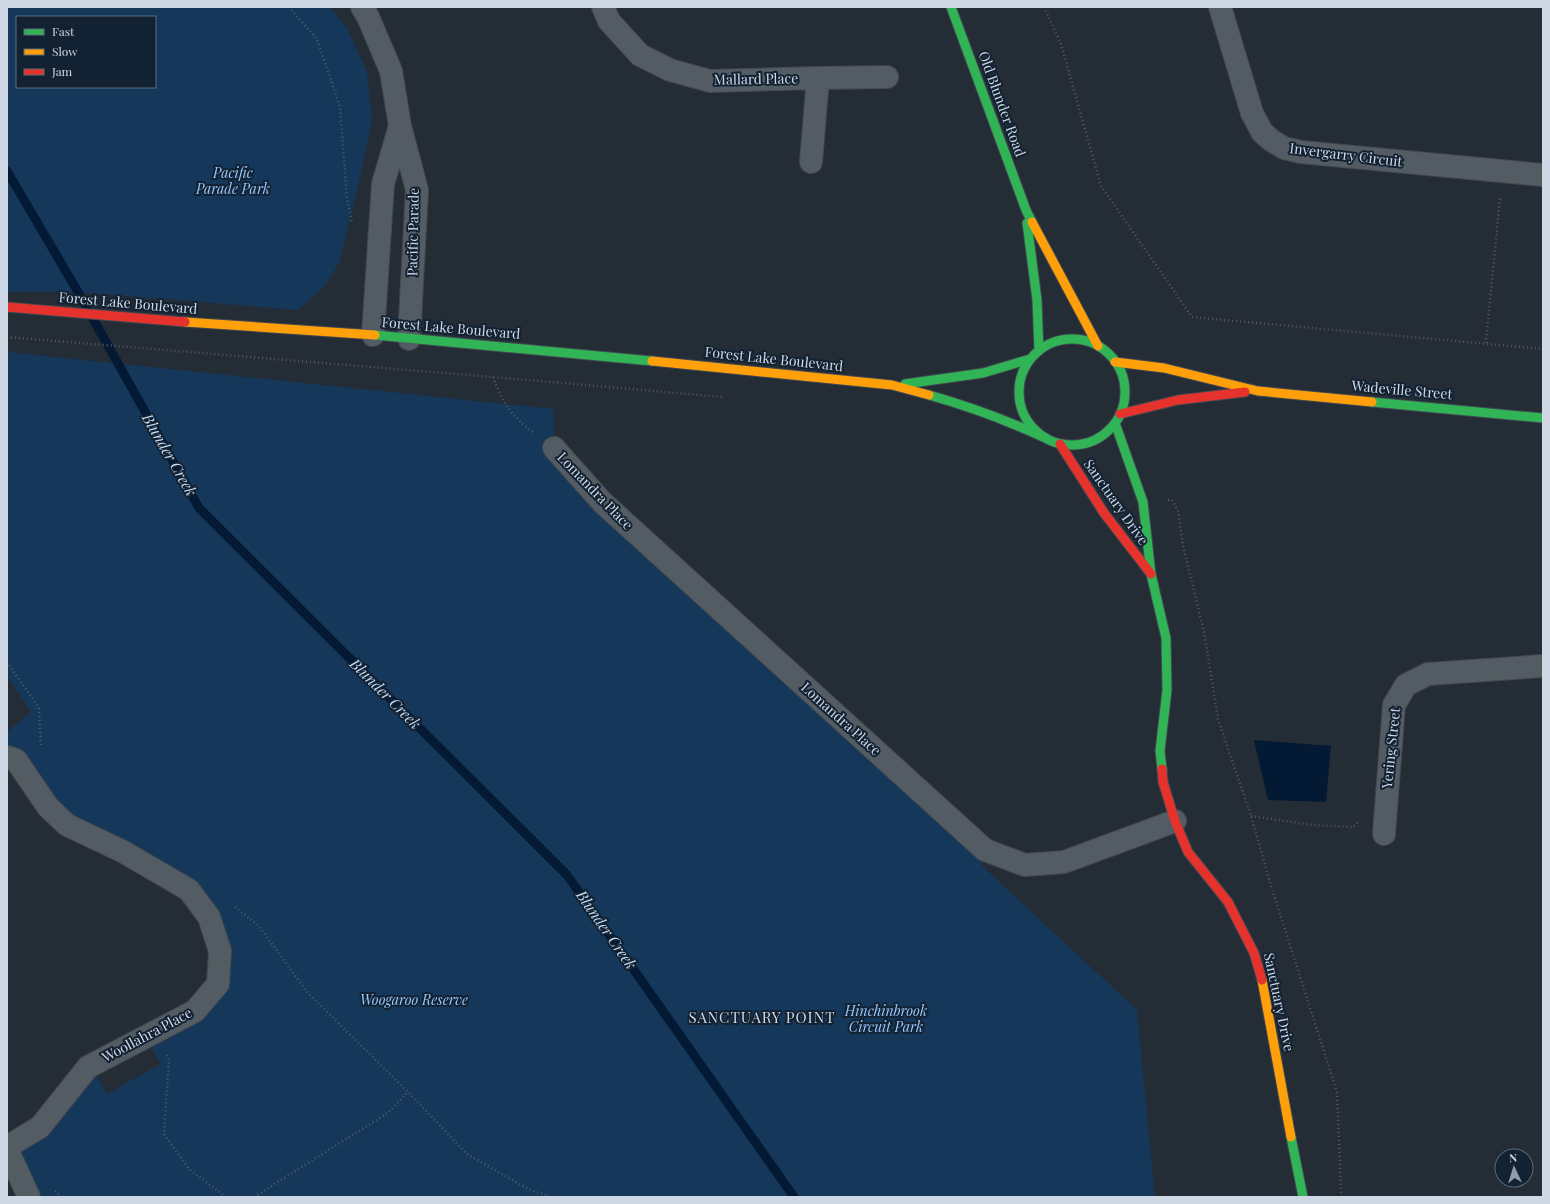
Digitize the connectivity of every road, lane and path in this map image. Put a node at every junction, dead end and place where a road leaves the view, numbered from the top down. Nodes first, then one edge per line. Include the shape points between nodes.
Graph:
1 (289, 7) edge
2 (362, 7) edge
3 (603, 7) edge
4 (951, 7) edge
5 (1044, 7) edge
6 (1220, 7) edge
7 (887, 77) dead end
8 (818, 78) junction
9 (400, 126) junction
10 (811, 162) dead end
11 (1502, 171) junction
12 (1543, 175) edge
13 (1026, 210) junction
14 (353, 228) dead end
15 (7, 307) edge
16 (372, 336) junction
17 (7, 337) edge
18 (409, 339) junction
19 (1486, 343) junction
20 (1098, 346) junction
21 (1543, 349) edge
22 (1039, 351) junction
23 (1030, 359) junction
24 (1115, 362) junction
25 (493, 376) junction
26 (892, 385) junction
27 (1258, 391) junction
28 (730, 397) dead end
29 (1120, 414) junction
30 (1543, 418) edge
31 (1115, 423) junction
32 (1043, 437) junction
33 (1060, 444) junction
34 (554, 448) joint
35 (1143, 502) junction
36 (1151, 574) junction
37 (7, 662) edge
38 (1543, 666) edge
39 (41, 750) dead end
40 (7, 757) edge
41 (1386, 799) junction
42 (1251, 816) junction
43 (1175, 821) junction
44 (1384, 834) dead end
45 (234, 906) dead end
46 (153, 1033) junction
47 (408, 1092) junction
48 (7, 1148) edge
49 (29, 1197) edge
50 (226, 1197) edge
51 (254, 1197) edge
52 (551, 1197) edge
53 (1303, 1197) edge
54 (1342, 1197) edge

1 - 14 path via 317,39 340,107 347,199
2 - 9 street, Pacific Parade via 391,71
3 - 8 street, Mallard Place via 609,21 640,55 670,70 710,80
4 - 13 main road, Old Blunder Road
5 - 19 path via 1061,44 1101,186 1192,317
6 - 11 street, Invergarry Circuit via 1252,113 1262,132 1284,148 1301,152
7 - 8 street, Mallard Place
8 - 10 street, Mallard Place
9 - 16 street, Pacific Parade via 384,184
9 - 18 street, Pacific Parade via 417,190
11 - 12 street, Invergarry Circuit
11 - 19 path
13 - 20 main road, Old Blunder Road
13 - 22 main road, Old Blunder Road via 1037,300
15 - 16 main road, Forest Lake Boulevard
16 - 18 main road, Forest Lake Boulevard
17 - 25 path
18 - 26 main road, Forest Lake Boulevard
19 - 21 path
20 - 22 main road via 1068,339 1052,343
20 - 24 main road
22 - 23 main road
23 - 26 main road, Forest Lake Boulevard via 965,378
23 - 32 main road via 1021,375 1018,392 1021,410 1030,425
24 - 27 main road, Wadeville Street via 1164,368
24 - 29 main road via 1123,378 1125,396
25 - 28 path
25 - 34 path via 500,396 520,422
26 - 32 main road, Forest Lake Boulevard via 963,405
27 - 29 main road, Wadeville Street via 1178,400
27 - 30 main road, Wadeville Street
29 - 31 main road
31 - 33 main road via 1091,442
31 - 35 main road, Sanctuary Drive
32 - 33 main road
33 - 36 main road, Sanctuary Drive via 1104,513
34 - 43 street, Lomandra Place via 602,502 985,850 1025,865 1064,862
35 - 36 main road, Sanctuary Drive
35 - 42 path via 1172,500 1178,511 1183,546 1204,632 1218,719
36 - 43 main road, Sanctuary Drive via 1166,638 1166,690 1160,751 1163,782
37 - 39 path via 39,708
38 - 41 street, Yering Street via 1428,674 1406,685 1394,705
40 - 46 street, Woollahra Place via 16,760 48,807 67,824 122,851 189,890 209,917 220,951 218,984 195,1011
41 - 42 path via 1353,827 1313,825
41 - 44 street, Yering Street
42 - 54 path via 1337,1092
43 - 53 main road, Sanctuary Drive via 1188,852 1228,902 1254,953 1262,980
45 - 47 path via 258,925 308,993
46 - 48 street, Woollahra Place via 88,1067 40,1127
46 - 50 path via 170,1059 164,1134 190,1169
47 - 51 path via 389,1112
47 - 52 path via 467,1154 528,1189
48 - 49 street

